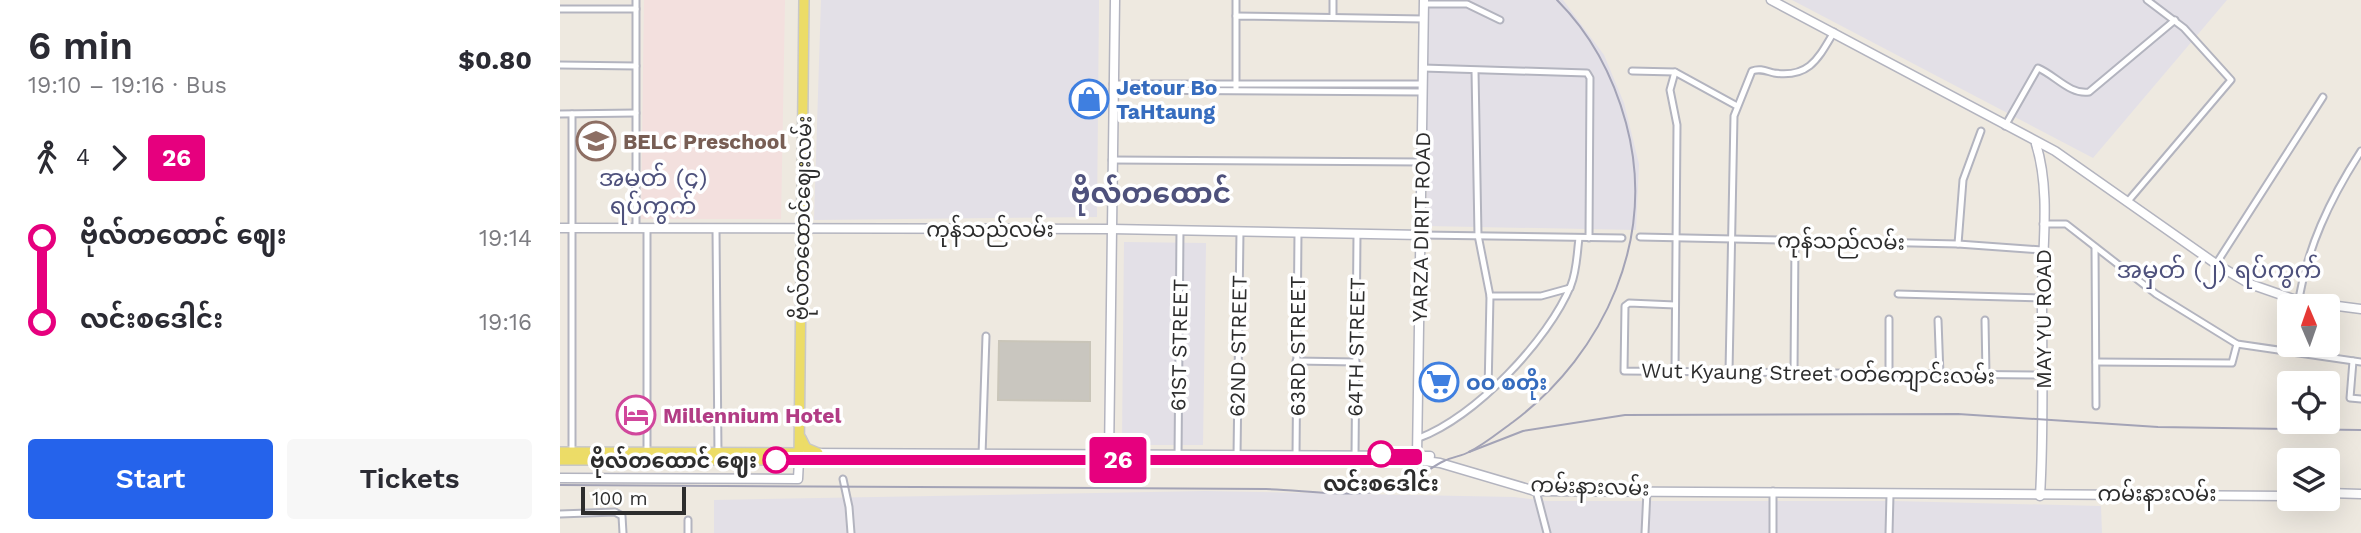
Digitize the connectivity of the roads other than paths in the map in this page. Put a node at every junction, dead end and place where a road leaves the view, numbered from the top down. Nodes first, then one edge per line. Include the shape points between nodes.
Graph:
1 (571, 0) edge
2 (636, 0) edge
3 (1115, 0) edge
4 (1236, 0) edge
5 (1333, 0) edge
6 (1771, 0) edge
7 (2147, 0) edge
8 (805, 2) edge
9 (1424, 2) edge
10 (560, 9) edge
11 (571, 9) junction
12 (636, 9) junction
13 (1236, 16) junction
14 (1333, 16) junction
15 (1424, 19) junction
16 (1500, 20) dead end
17 (2175, 20) junction
18 (1834, 32) junction
19 (560, 65) edge
20 (636, 66) junction
21 (1423, 68) junction
22 (1475, 71) junction
23 (1632, 71) dead end
24 (1675, 72) junction
25 (1291, 84) junction
26 (1328, 84) junction
27 (1113, 87) junction
28 (1236, 88) junction
29 (1423, 88) junction
30 (1291, 92) junction
31 (1329, 92) junction
32 (2323, 97) dead end
33 (1737, 106) junction
34 (636, 113) junction
35 (560, 114) edge
36 (572, 114) junction
37 (2006, 126) junction
38 (1981, 131) dead end
39 (2036, 144) junction
40 (2361, 151) edge
41 (1112, 160) junction
42 (1422, 162) junction
43 (2129, 200) junction
44 (2043, 224) junction
45 (560, 228) edge
46 (572, 228) junction
47 (636, 228) junction
48 (648, 228) junction
49 (716, 229) junction
50 (803, 229) junction
51 (1111, 229) junction
52 (1180, 230) junction
53 (1240, 231) junction
54 (1298, 232) junction
55 (1357, 233) junction
56 (1421, 235) junction
57 (1478, 235) junction
58 (1640, 237) dead end
59 (1676, 237) junction
60 (1579, 238) junction
61 (1589, 238) junction
62 (1622, 238) dead end
63 (1731, 238) junction
64 (1795, 239) junction
65 (1958, 244) junction
66 (2095, 247) junction
67 (2042, 250) junction
68 (2216, 264) junction
69 (1570, 288) junction
70 (1898, 294) dead end
71 (2300, 294) edge
72 (2277, 295) edge
73 (1490, 296) junction
74 (2042, 298) junction
75 (1675, 306) junction
76 (2340, 307) edge
77 (2361, 309) edge
78 (1889, 319) dead end
79 (1937, 320) dead end
80 (1984, 320) dead end
81 (986, 336) dead end
82 (2237, 344) junction
83 (2277, 351) edge
84 (2315, 357) edge
85 (1296, 361) junction
86 (1356, 362) junction
87 (2095, 362) junction
88 (2353, 362) junction
89 (2361, 362) edge
90 (1675, 371) junction
91 (1729, 372) junction
92 (1794, 373) junction
93 (1889, 374) junction
94 (1940, 374) junction
95 (1986, 375) junction
96 (2043, 375) junction
97 (1488, 391) junction
98 (2361, 399) edge
99 (2096, 406) dead end
100 (800, 436) junction
101 (1419, 438) junction
102 (560, 452) edge
103 (774, 452) junction
104 (818, 453) junction
105 (572, 456) junction
106 (647, 456) junction
107 (719, 456) junction
108 (799, 456) junction
109 (982, 457) junction
110 (1109, 457) junction
111 (1178, 457) junction
112 (1237, 457) junction
113 (1296, 457) junction
114 (1354, 457) junction
115 (1417, 457) junction
116 (560, 460) edge
117 (560, 478) edge
118 (843, 480) dead end
119 (1535, 489) junction
120 (1647, 490) junction
121 (1773, 492) junction
122 (2040, 494) junction
123 (1890, 495) junction
124 (2277, 495) edge
125 (2340, 495) edge
126 (2361, 495) edge
127 (560, 513) edge
128 (688, 520) dead end
129 (623, 533) edge
130 (688, 533) edge
131 (851, 533) edge
132 (1547, 533) edge
133 (1645, 533) edge
134 (1773, 533) edge
135 (1889, 533) edge

1 - 11 street
2 - 12 street
3 - 27 main road
4 - 13 street
5 - 14 street
6 - 18 main road
7 - 17 street
8 - 50 main road, ဗိုလ်တထောင်ဈေးလမ်း
9 - 15 main road, YARZA DIRIT ROAD
9 - 16 street via 1467,4
10 - 11 street
11 - 12 street
12 - 20 street
13 - 14 street
13 - 28 street
14 - 15 street
15 - 21 main road, YARZA DIRIT ROAD
17 - 37 street via 2089,92 2069,89 2039,68
17 - 43 street via 2231,80
18 - 33 street via 1815,65 1807,70 1788,74 1752,71
18 - 37 main road
19 - 20 street
20 - 34 street
21 - 22 street
21 - 29 main road, YARZA DIRIT ROAD
22 - 57 street
22 - 61 street via 1587,73
23 - 24 street
24 - 33 street
24 - 59 street via 1670,90 1677,125
25 - 26 street
25 - 28 street
25 - 30 street
26 - 29 street
26 - 31 street
27 - 28 street
27 - 41 main road
28 - 30 street
29 - 31 street
29 - 42 main road, YARZA DIRIT ROAD
30 - 31 street
32 - 68 street
33 - 63 street
34 - 36 street
34 - 47 street
35 - 36 street
36 - 46 street
37 - 39 main road
38 - 65 street via 1963,180
39 - 43 main road via 2055,151
39 - 44 main road, MAY YU ROAD via 2041,160
40 - 71 street via 2317,229
41 - 42 street
41 - 51 main road
42 - 56 main road, YARZA DIRIT ROAD
43 - 68 main road
44 - 66 street via 2066,224
44 - 67 main road, MAY YU ROAD
45 - 46 main road, ကုန်သည်လမ်း
46 - 47 main road, ကုန်သည်လမ်း
46 - 105 street
47 - 48 main road, ကုန်သည်လမ်း
48 - 49 main road, ကုန်သည်လမ်း
48 - 106 street
49 - 50 main road, ကုန်သည်လမ်း
49 - 107 street
50 - 51 main road, ကုန်သည်လမ်း
50 - 100 main road, ဗိုလ်တထောင်ဈေးလမ်း
51 - 52 main road, ကုန်သည်လမ်း
51 - 110 main road
52 - 53 main road, ကုန်သည်လမ်း
52 - 111 street, 61ST STREET
53 - 54 main road, ကုန်သည်လမ်း
53 - 112 street, 62ND STREET
54 - 55 main road, ကုန်သည်လမ်း
54 - 85 street, 63RD STREET
55 - 56 main road, ကုန်သည်လမ်း
55 - 86 street, 64TH STREET
56 - 57 street
56 - 101 main road, YARZA DIRIT ROAD
57 - 60 street
57 - 73 street
58 - 59 street, ကုန်သည်လမ်း
59 - 63 street, ကုန်သည်လမ်း
59 - 75 street
60 - 61 street
60 - 69 street
61 - 62 street
63 - 64 street, ကုန်သည်လမ်း
63 - 91 street
64 - 65 street, ကုန်သည်လမ်း
64 - 92 street
65 - 67 street, ကုန်သည်လမ်း
66 - 82 street via 2156,294
66 - 87 street
67 - 74 main road, MAY YU ROAD
68 - 72 main road
69 - 73 street via 1541,296
69 - 97 street via 1541,334
70 - 74 street
73 - 97 street
74 - 96 main road, MAY YU ROAD
75 - 90 street
75 - 90 street, Wut Kyaung Street ဝတ်ကျောင်းလမ်း via 1626,304 1624,368
76 - 77 main road
78 - 93 street
79 - 94 street
80 - 95 street
81 - 109 street
82 - 83 street
82 - 87 street via 2232,363
84 - 88 street
85 - 86 street
85 - 113 street, 63RD STREET
86 - 114 street, 64TH STREET
87 - 99 street
88 - 89 street
88 - 98 street via 2350,398
90 - 91 street, Wut Kyaung Street ဝတ်ကျောင်းလမ်း
91 - 92 street, Wut Kyaung Street ဝတ်ကျောင်းလမ်း
92 - 93 street, Wut Kyaung Street ဝတ်ကျောင်းလမ်း
93 - 94 street, Wut Kyaung Street ဝတ်ကျောင်းလမ်း
94 - 95 street, Wut Kyaung Street ဝတ်ကျောင်းလမ်း
95 - 96 street, Wut Kyaung Street ဝတ်ကျောင်းလမ်း
96 - 122 main road, MAY YU ROAD
97 - 101 street via 1438,430
100 - 103 main road via 789,449
100 - 104 main road via 806,447
100 - 108 main road, ဗိုလ်တထောင်ဈေးလမ်း
101 - 115 main road, YARZA DIRIT ROAD
102 - 105 main road, ကမ်းနားလမ်း
103 - 107 main road, ကမ်းနားလမ်း
103 - 108 main road, ကမ်းနားလမ်း
104 - 108 main road, ကမ်းနားလမ်း
104 - 109 main road, ကမ်းနားလမ်း
105 - 106 main road, ကမ်းနားလမ်း
105 - 116 main road, ကမ်းနားလမ်း
106 - 107 main road, ကမ်းနားလမ်း
107 - 108 main road, ကမ်းနားလမ်း
108 - 109 main road, ကမ်းနားလမ်း
108 - 117 main road via 798,479
109 - 110 main road, ကမ်းနားလမ်း
110 - 111 main road, ကမ်းနားလမ်း
111 - 112 main road, ကမ်းနားလမ်း
112 - 113 main road, ကမ်းနားလမ်း
113 - 114 main road, ကမ်းနားလမ်း
114 - 115 main road, ကမ်းနားလမ်း
115 - 119 main road, ကမ်းနားလမ်း via 1438,457
118 - 131 street
119 - 120 main road, ကမ်းနားလမ်း
119 - 132 street
120 - 121 main road, ကမ်းနားလမ်း
120 - 133 street
121 - 122 main road, ကမ်းနားလမ်း
121 - 123 main road, ကမ်းနားလမ်း
121 - 134 street
122 - 123 main road, ကမ်းနားလမ်း
122 - 124 main road, ကမ်းနားလမ်း
123 - 135 street
125 - 126 main road
127 - 129 street via 615,512 622,516
128 - 130 street

